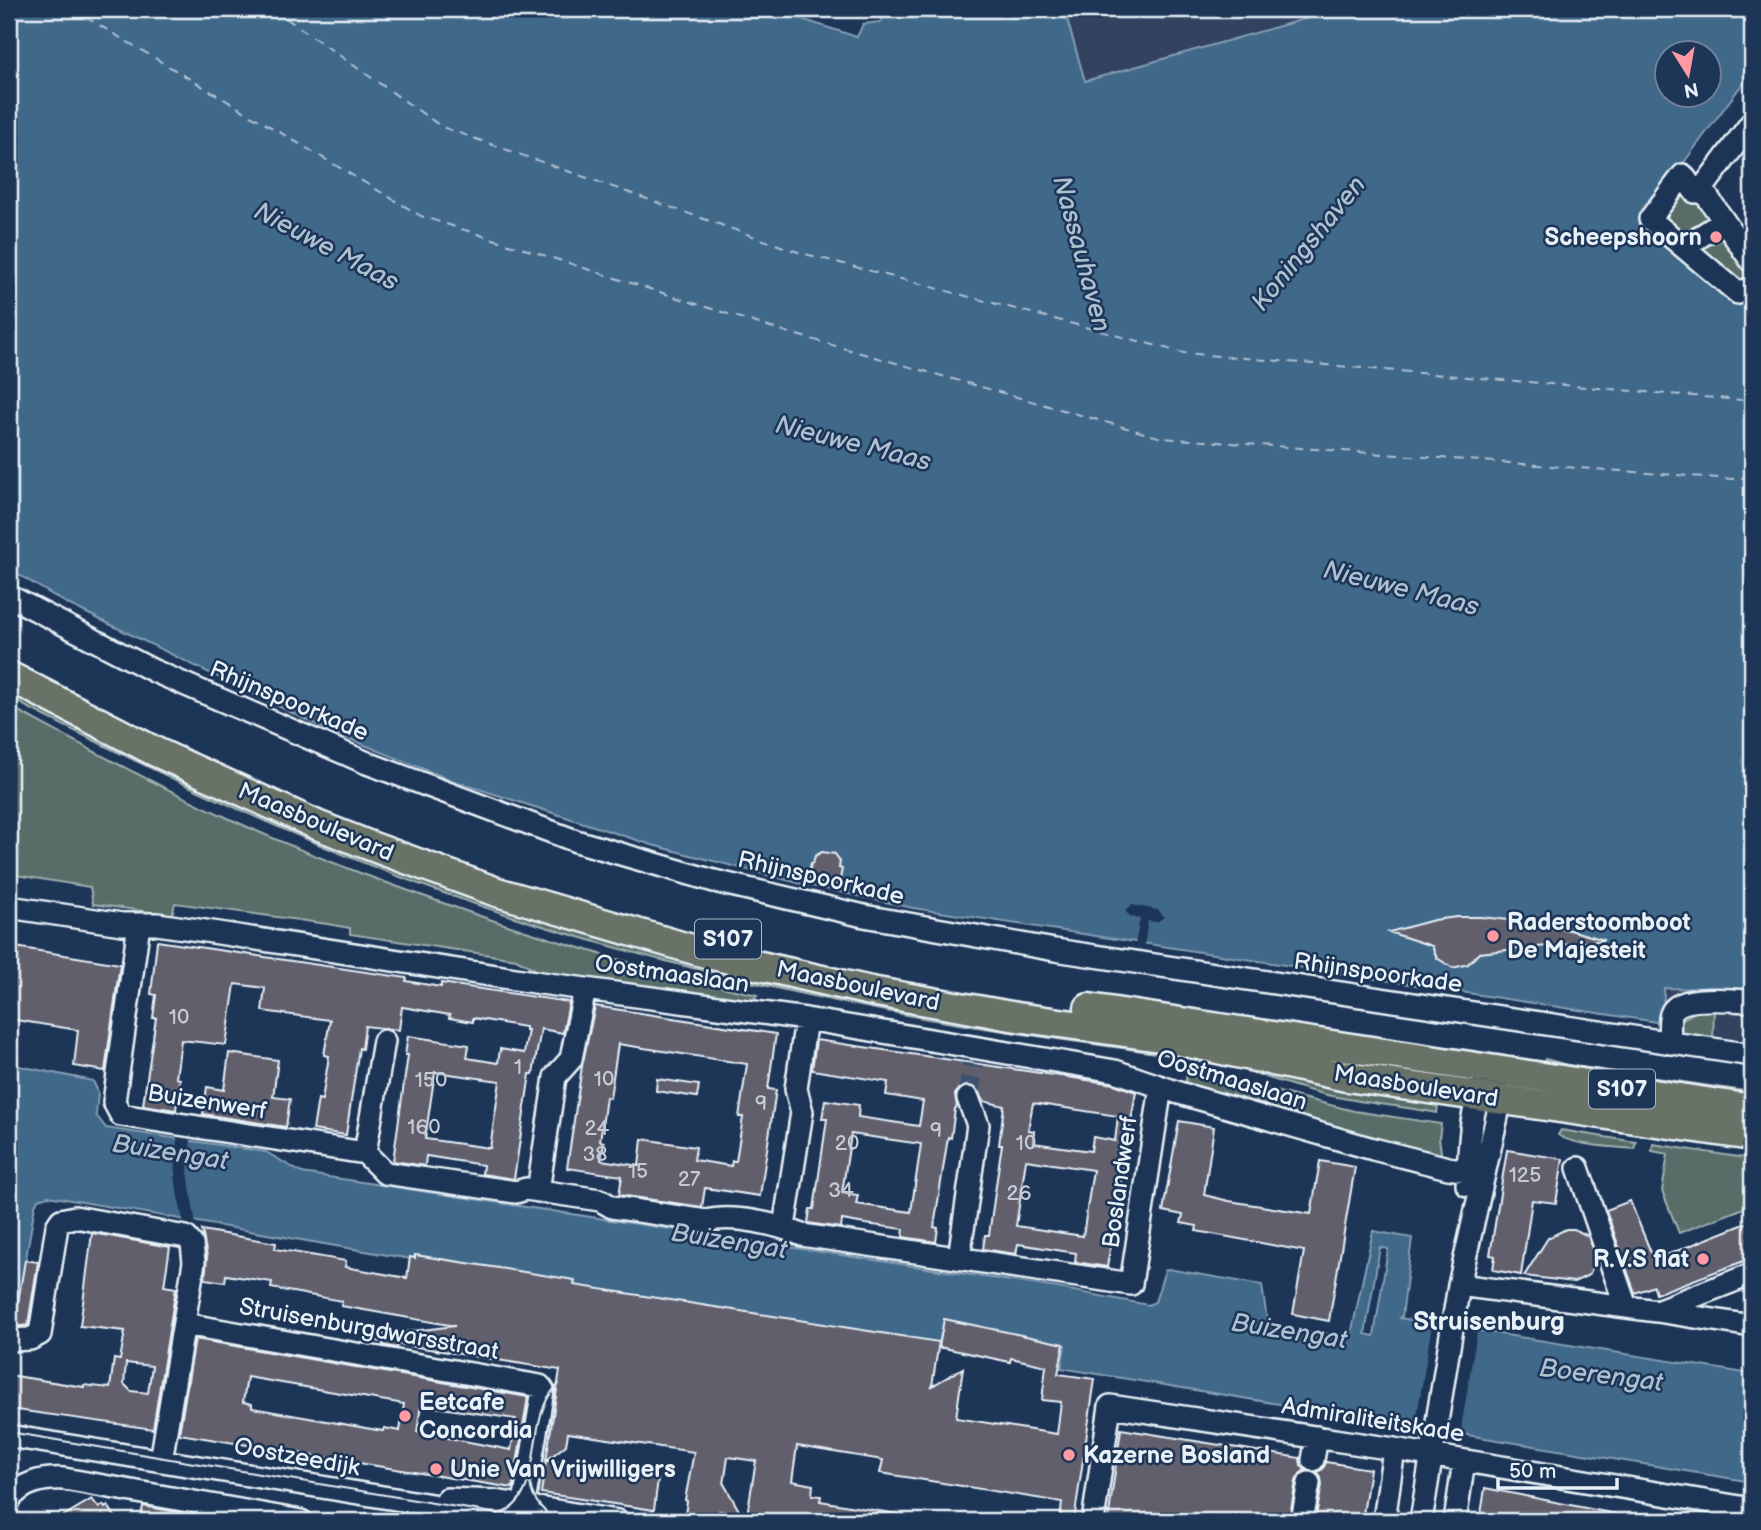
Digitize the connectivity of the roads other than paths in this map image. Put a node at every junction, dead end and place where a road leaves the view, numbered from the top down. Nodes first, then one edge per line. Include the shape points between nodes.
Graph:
1 (1748, 127) edge
2 (1702, 189) junction
3 (1724, 221) junction
4 (1684, 247) junction
5 (1752, 262) edge
6 (1752, 288) edge
7 (9, 596) edge
8 (9, 656) edge
9 (9, 676) edge
10 (9, 907) edge
11 (139, 924) junction
12 (585, 989) junction
13 (1752, 1001) edge
14 (806, 1018) junction
15 (384, 1041) dead end
16 (1670, 1043) junction
17 (1752, 1055) edge
18 (1492, 1069) junction
19 (1161, 1087) junction
20 (1489, 1097) junction
21 (968, 1098) tunnel mouth
22 (1752, 1109) edge
23 (1752, 1136) edge
24 (365, 1153) junction
25 (1578, 1168) dead end
26 (1475, 1172) junction
27 (538, 1191) junction
28 (783, 1227) junction
29 (959, 1258) junction
30 (1752, 1274) edge
31 (1459, 1285) junction
32 (1626, 1307) junction
33 (1657, 1311) junction
34 (184, 1324) junction
35 (1752, 1326) edge
36 (9, 1340) edge
37 (9, 1436) edge
38 (1317, 1437) junction
39 (1394, 1448) junction
40 (1432, 1455) junction
41 (1313, 1460) dead end
42 (161, 1461) junction
43 (1464, 1461) junction
44 (1309, 1483) dead end
45 (11, 1495) edge
46 (1752, 1509) edge
47 (520, 1516) edge
48 (289, 1520) edge
49 (618, 1521) edge
50 (1093, 1521) edge
51 (1302, 1521) edge
52 (1384, 1521) edge
53 (1421, 1521) edge
54 (1455, 1521) edge

1 - 2 street
2 - 3 street
2 - 4 street via 1695,192 1683,175 1650,219
3 - 4 street
3 - 5 street
4 - 6 street via 1738,293
7 - 16 street, Rhijnspoorkade via 154,671 367,763 563,837 714,881 863,916 1042,948
8 - 18 main road, Maasboulevard / S107 via 164,737 304,800 439,854 646,918 935,985
9 - 20 main road, Maasboulevard / S107 via 156,752 317,825 472,883 649,938 871,991 1167,1038 1347,1077
10 - 11 street, Oostmaaslaan
11 - 12 street, Oostmaaslaan
11 - 24 street, Buizenwerf via 114,1102 121,1115
12 - 14 street, Oostmaaslaan
12 - 27 street via 571,1059 555,1077
13 - 16 street via 1691,1000 1679,1004 1670,1015
14 - 19 street, Oostmaaslaan via 974,1056 1115,1071
14 - 28 street via 796,1089 802,1111
15 - 24 street
16 - 17 street, Rhijnspoorkade
18 - 20 street
18 - 22 main road, Maasboulevard / S107
19 - 26 street, Oostmaaslaan via 1373,1149
19 - 29 street, Boslandwerf via 1131,1284
20 - 23 main road, Maasboulevard / S107
20 - 26 street via 1472,1123
21 - 29 street via 978,1125
24 - 27 street via 385,1173 516,1192
25 - 32 street
26 - 31 street
27 - 28 street via 706,1221 719,1218
28 - 29 street via 802,1235
30 - 33 street
31 - 32 street
31 - 40 street
32 - 33 street
33 - 35 street
34 - 36 street via 194,1262 188,1239 70,1217 58,1224 40,1334
34 - 42 street
34 - 47 street, Struisenburgdwarsstraat via 540,1386 543,1390
37 - 42 street, Oostzeedijk
38 - 39 street, Admiraliteitskade
38 - 41 street
38 - 50 street, Admiraliteitskade via 1110,1406
39 - 40 street, Admiraliteitskade
39 - 52 street
40 - 43 street, Admiraliteitskade
40 - 53 street
42 - 47 street, Oostzeedijk via 425,1505 461,1499
43 - 46 street, Admiraliteitskade
43 - 54 street
44 - 51 street
45 - 48 street via 33,1482 64,1479
47 - 49 street, Oostzeedijk

